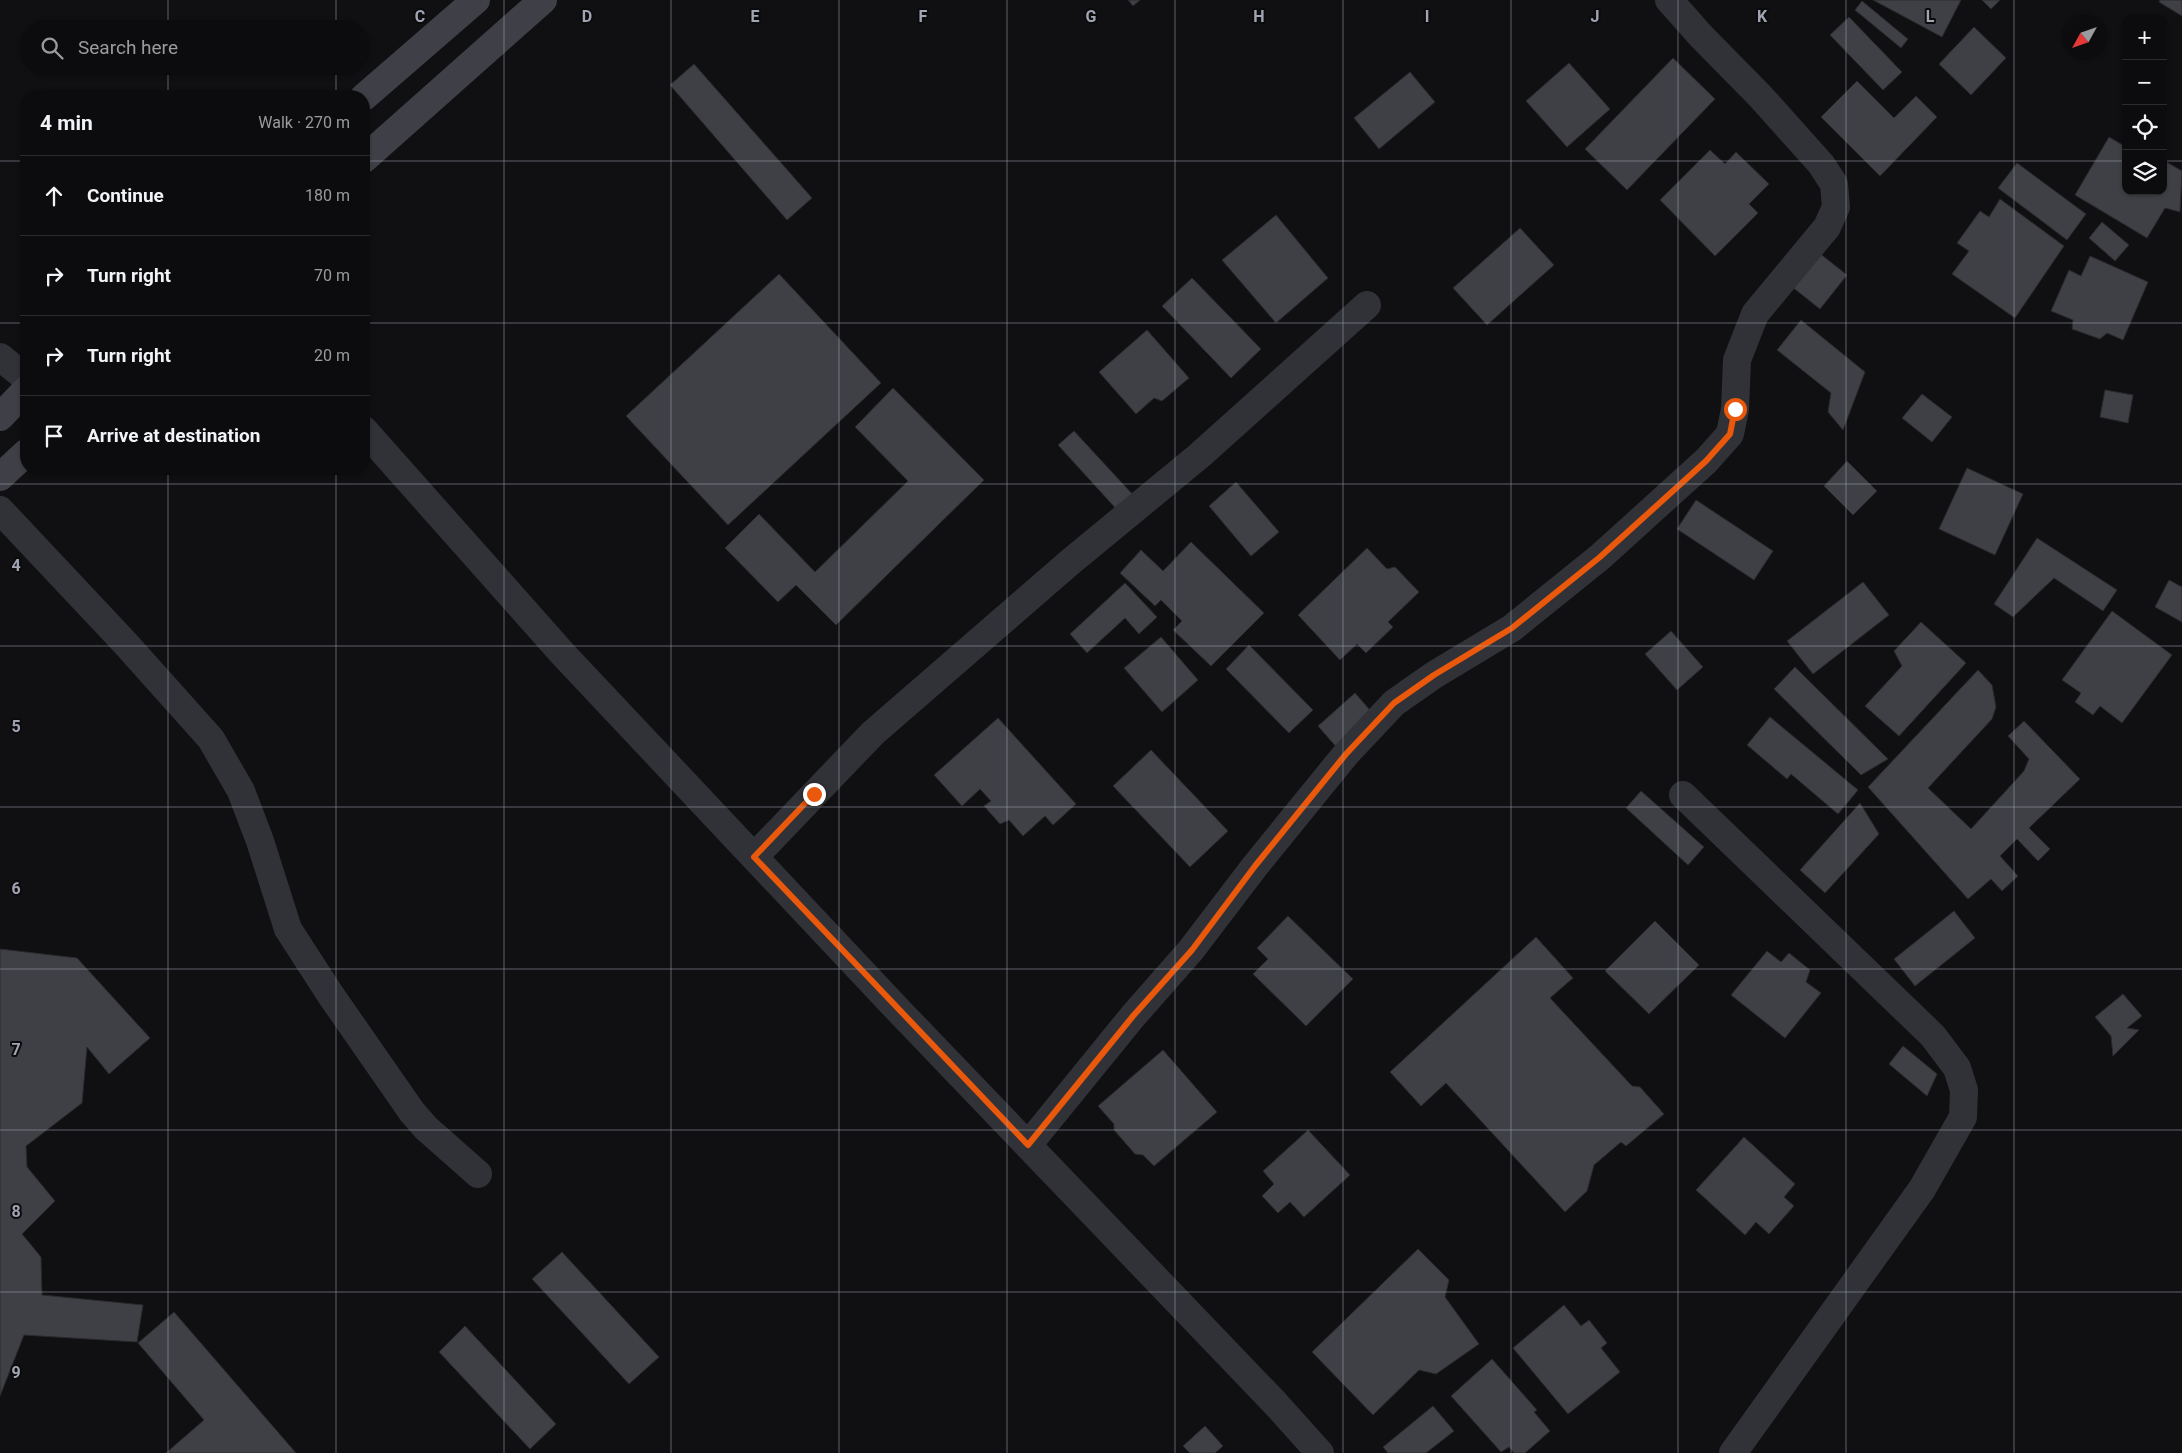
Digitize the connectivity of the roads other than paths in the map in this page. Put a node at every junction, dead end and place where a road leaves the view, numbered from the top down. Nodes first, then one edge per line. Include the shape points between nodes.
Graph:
1 (476, 0) edge
2 (543, 0) edge
3 (1669, 0) edge
4 (370, 92) edge
5 (370, 154) edge
6 (1367, 305) dead end
7 (0, 357) edge
8 (20, 373) edge
9 (20, 396) edge
10 (0, 417) edge
11 (370, 437) edge
12 (20, 459) edge
13 (0, 477) edge
14 (0, 510) edge
15 (1683, 795) dead end
16 (754, 857) junction
17 (1028, 1145) junction
18 (478, 1174) dead end
19 (1320, 1453) edge
20 (1734, 1453) edge

1 - 4 main road
2 - 5 main road
3 - 17 street via 1821,164 1834,184 1836,207 1827,227 1755,314 1737,360 1735,409 1730,434 1706,461 1600,557 1512,628 1394,703 1346,754 1192,950 1133,1016
6 - 16 street via 1200,455 888,720
7 - 8 street
9 - 10 main road
11 - 16 street via 562,653
12 - 13 main road
14 - 18 street via 211,739 241,791 288,929 412,1112
15 - 20 street via 1933,1036 1957,1068 1964,1090 1963,1118 1922,1189
16 - 17 street
17 - 19 street

